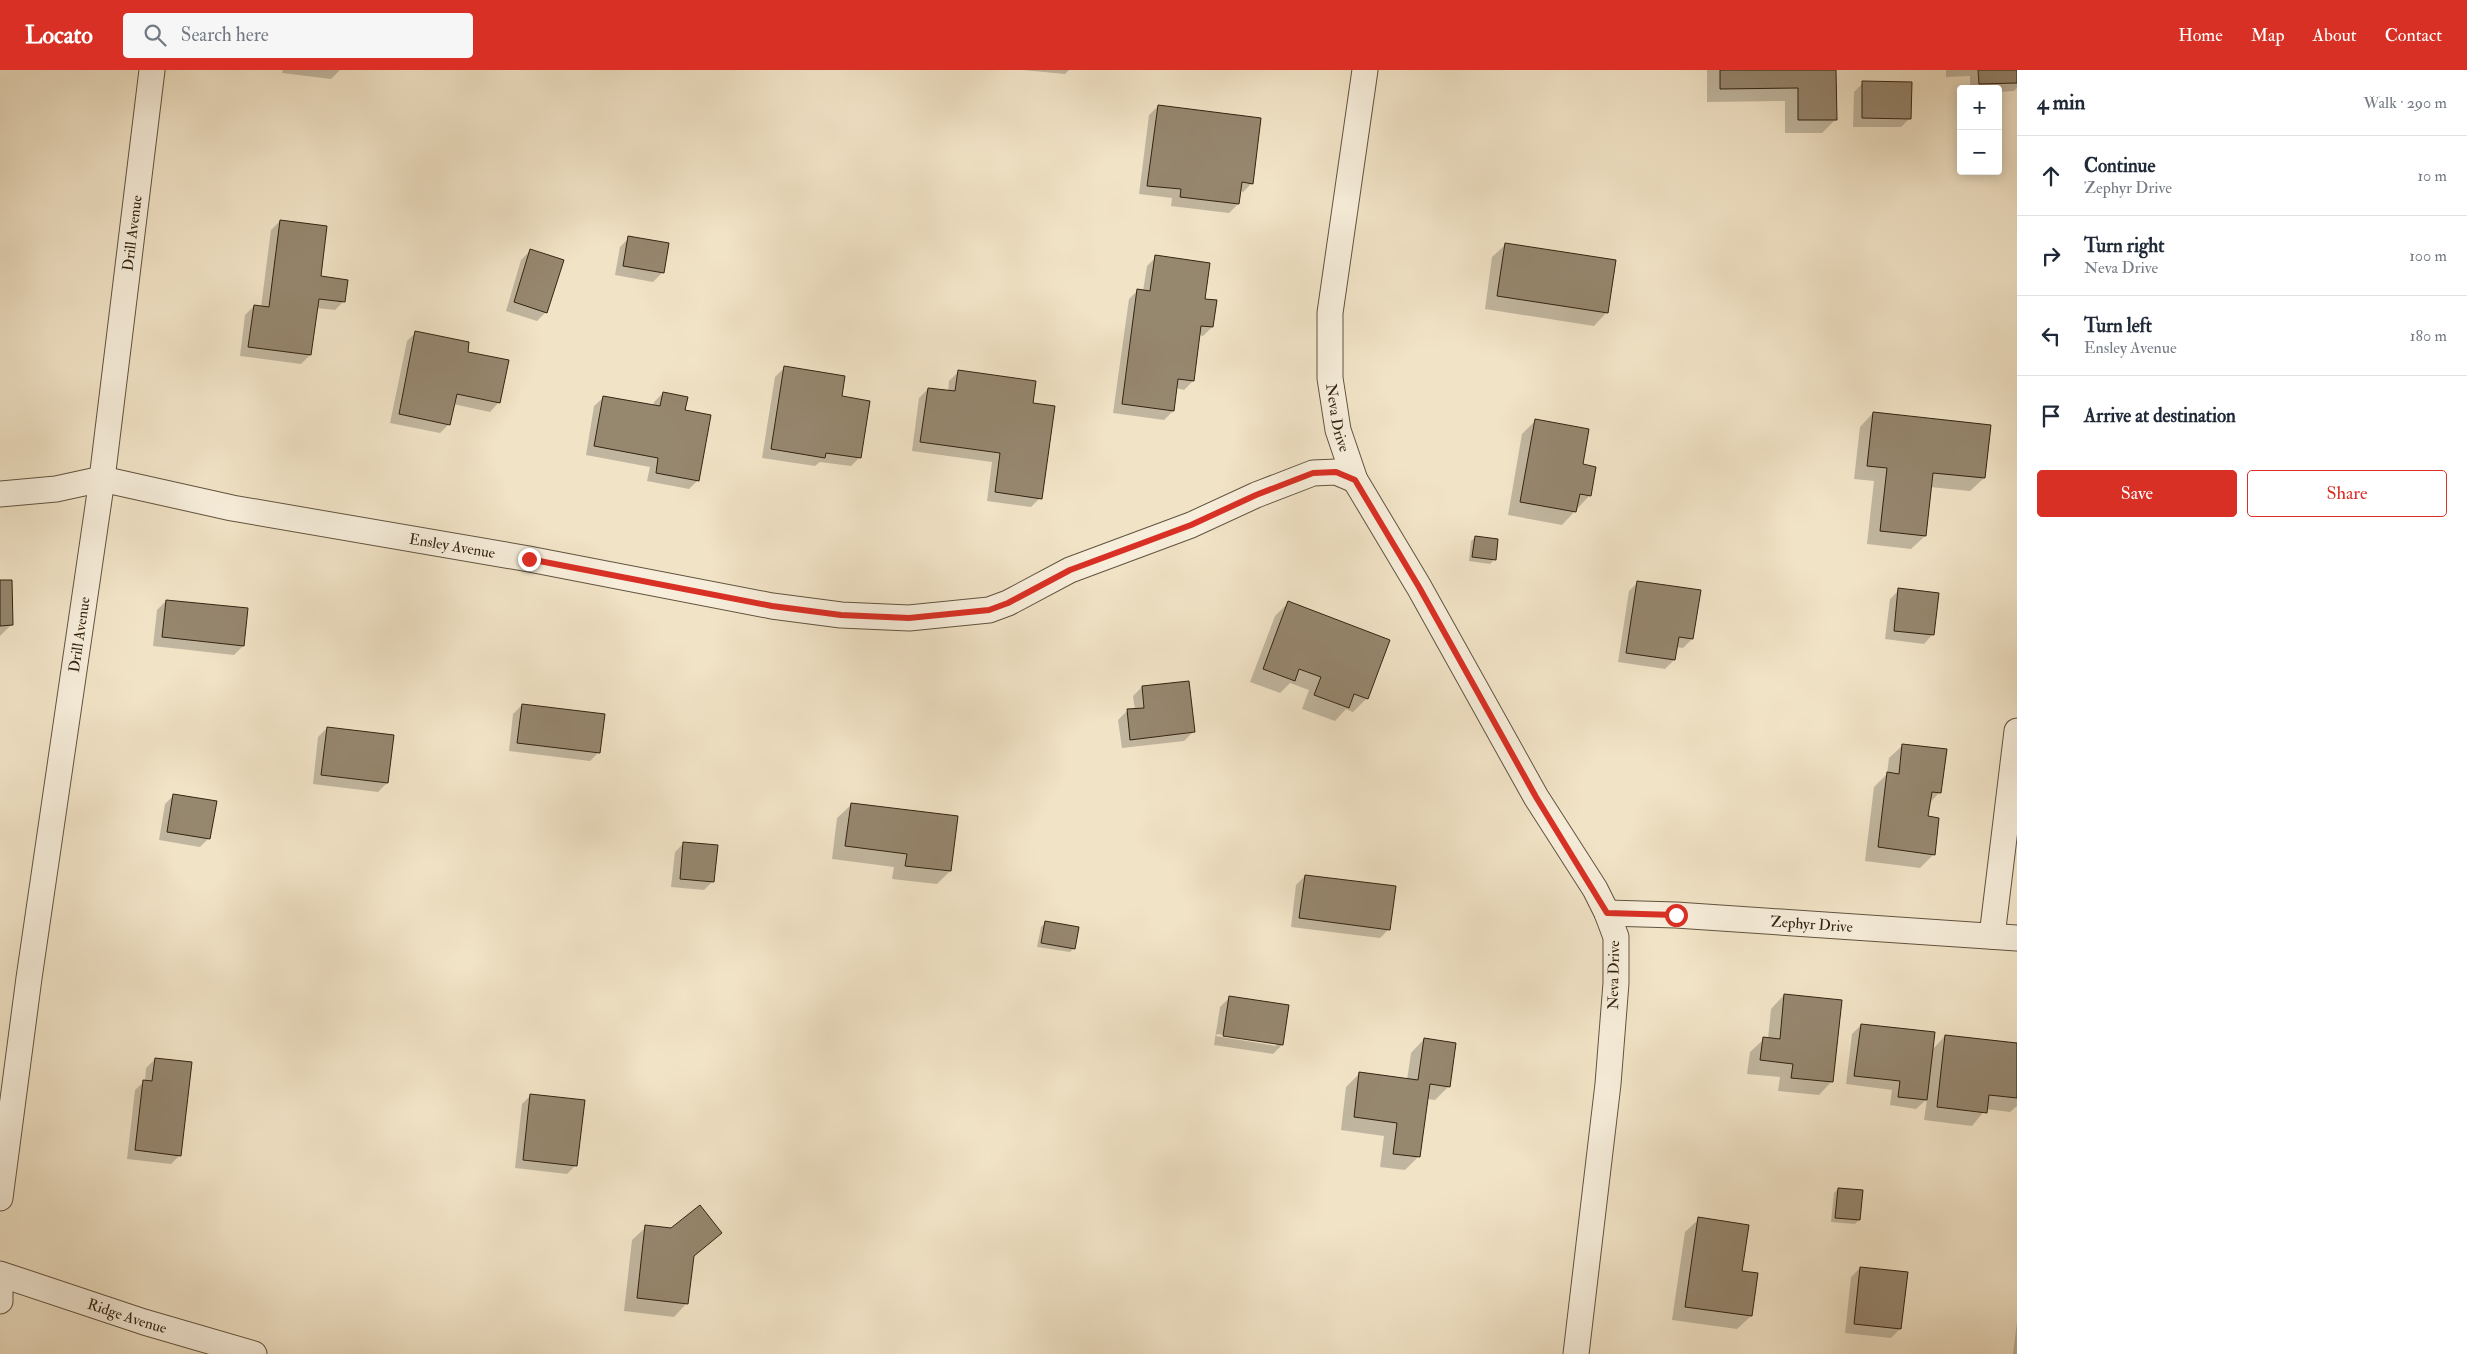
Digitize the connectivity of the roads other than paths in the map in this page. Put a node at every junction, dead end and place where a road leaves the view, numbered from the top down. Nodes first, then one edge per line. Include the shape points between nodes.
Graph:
1 (152, 70) edge
2 (1365, 70) edge
3 (102, 479) junction
4 (1355, 480) junction
5 (0, 494) edge
6 (2017, 732) edge
7 (1607, 913) junction
8 (1992, 936) junction
9 (2017, 938) edge
10 (0, 1198) edge
11 (0, 1274) edge
12 (0, 1290) edge
13 (0, 1300) edge
14 (254, 1354) edge
15 (1576, 1354) edge

1 - 3 street, Drill Avenue
2 - 4 street, Neva Drive via 1330,313 1331,387 1338,430
3 - 4 street, Ensley Avenue via 232,508 529,559 772,606 841,615 909,618 989,610 1070,570 1191,525 1313,473 1336,472
3 - 5 street, Ensley Avenue via 56,489
3 - 10 street, Drill Avenue
4 - 7 street, Neva Drive via 1419,587 1536,797
6 - 8 street
7 - 8 street, Zephyr Drive
7 - 15 street, Neva Drive via 1616,937 1616,983 1608,1084
8 - 9 street, Zephyr Drive
11 - 14 street, Ridge Avenue via 144,1322
12 - 13 street

